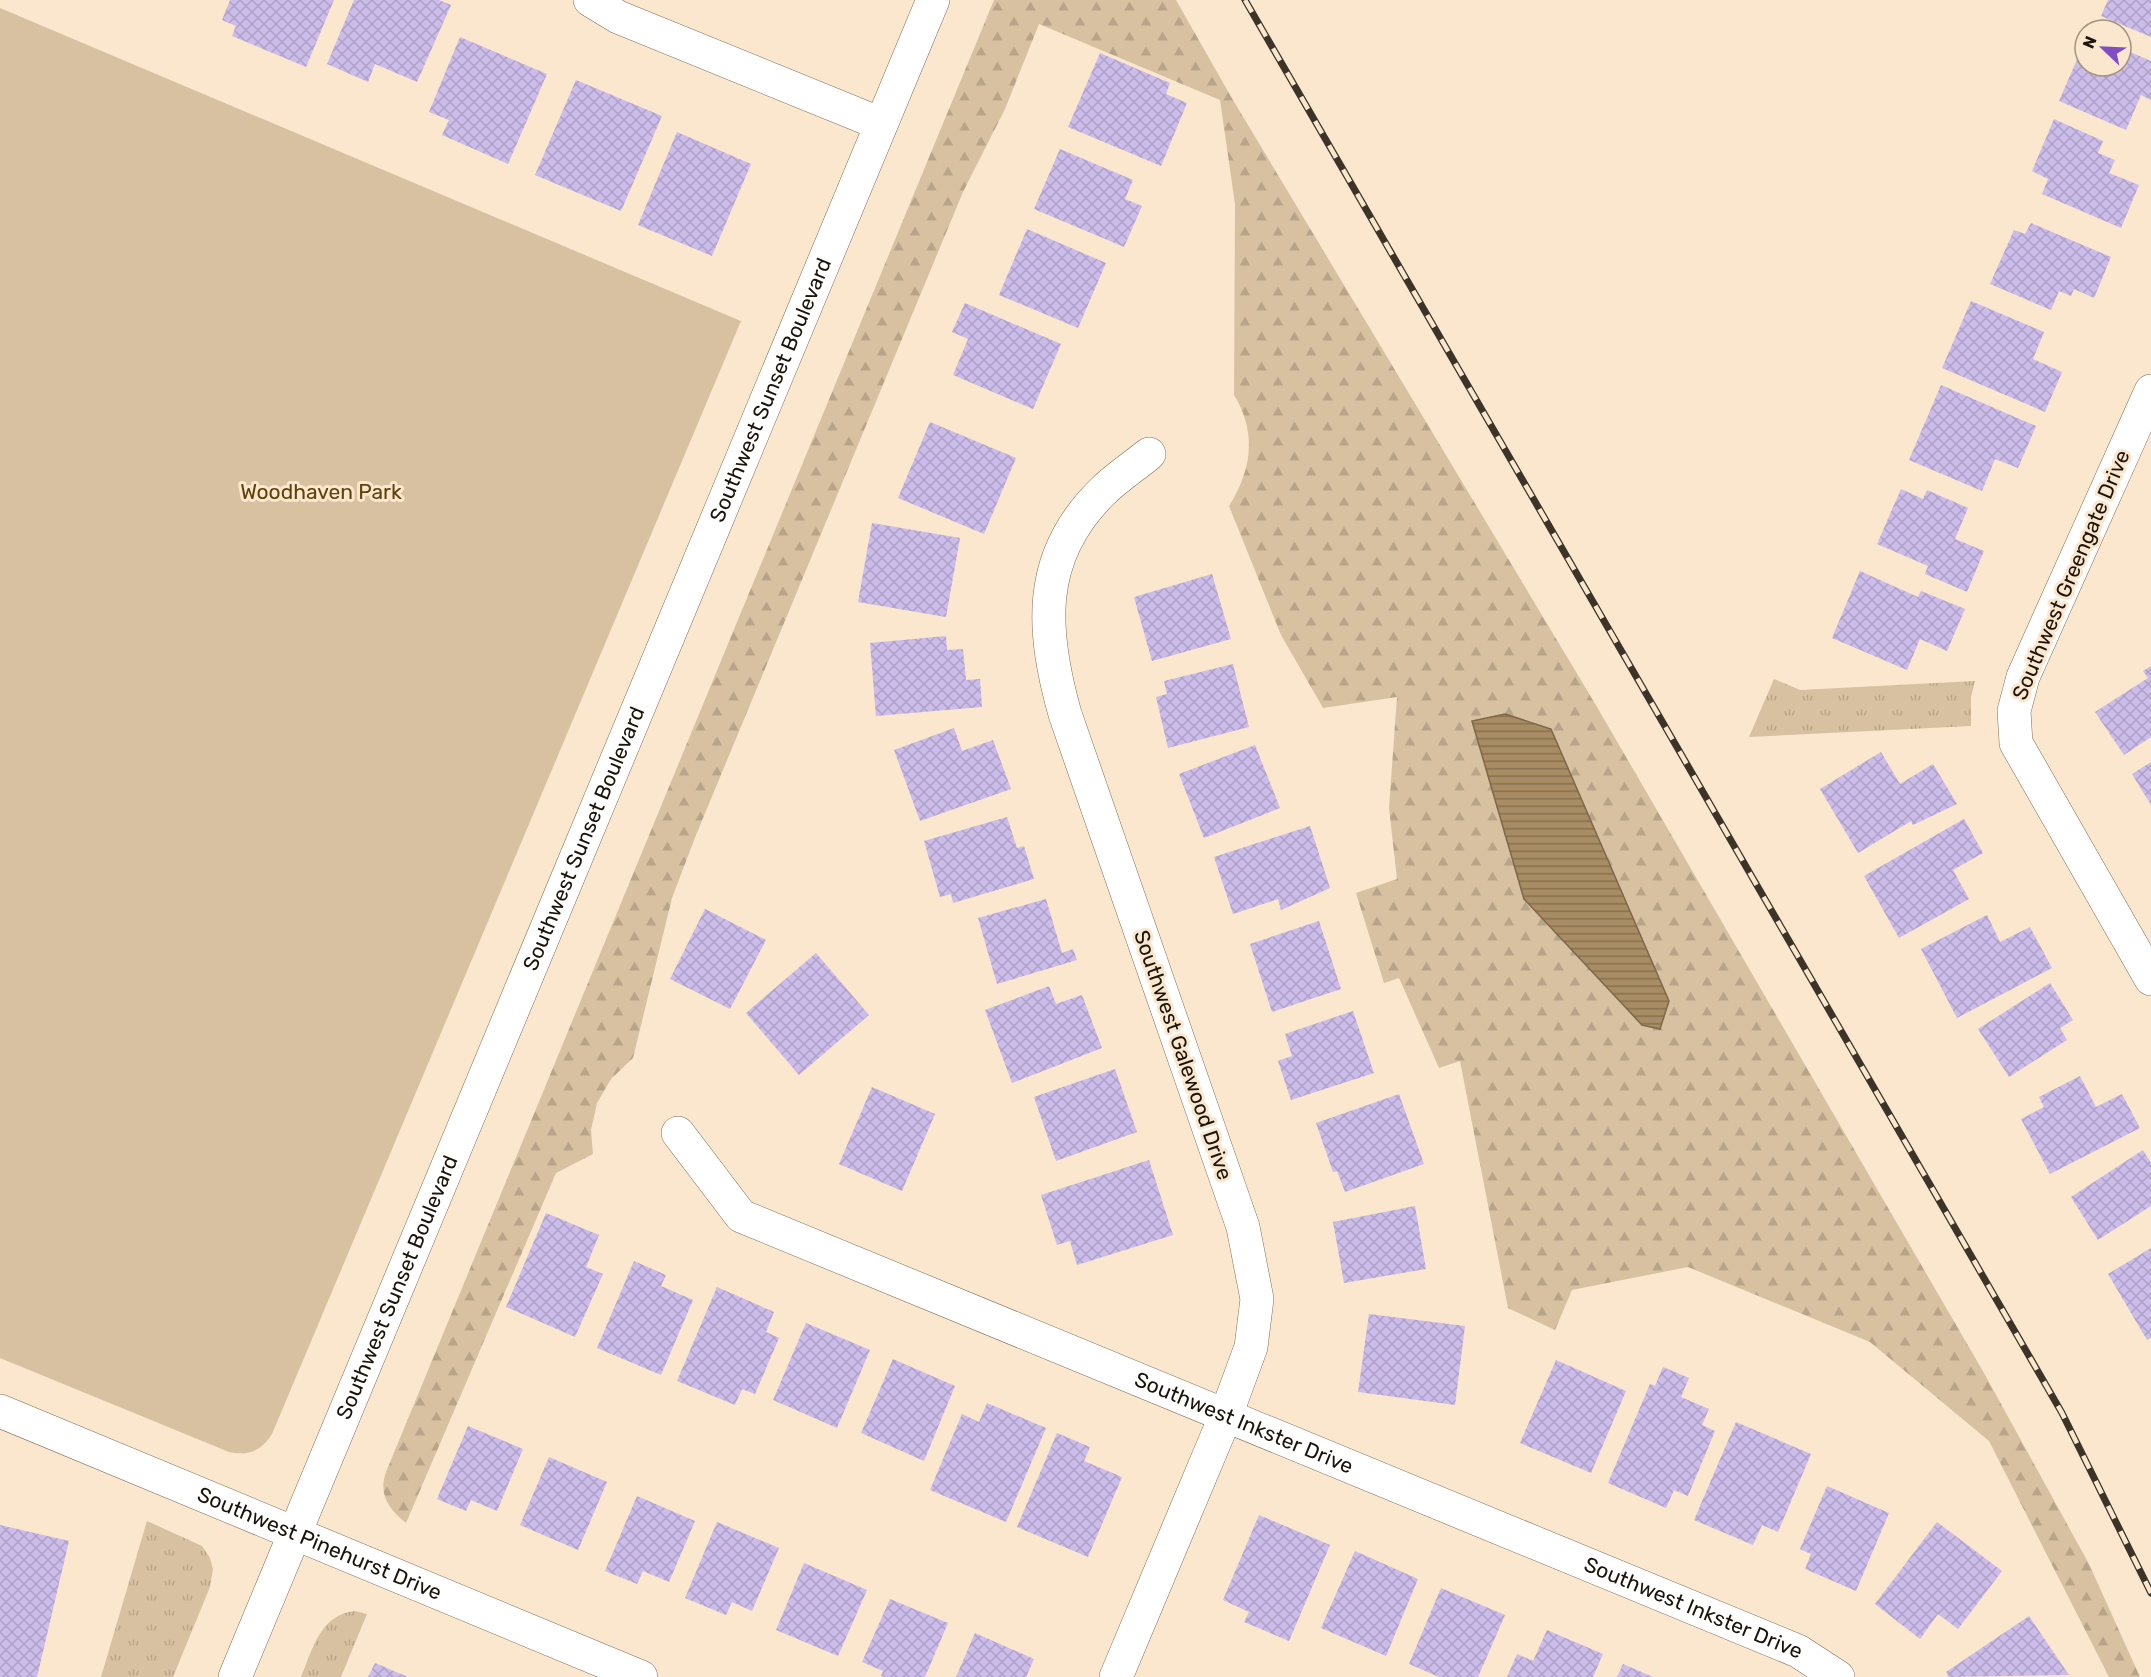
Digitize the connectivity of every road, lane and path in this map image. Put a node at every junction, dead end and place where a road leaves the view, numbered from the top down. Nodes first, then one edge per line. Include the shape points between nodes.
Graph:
1 (590, 0) edge
2 (933, 0) edge
3 (881, 124) junction
4 (2151, 391) edge
5 (1149, 454) dead end
6 (2151, 979) edge
7 (678, 1133) dead end
8 (0, 1411) edge
9 (1226, 1415) junction
10 (295, 1532) junction
11 (235, 1677) edge
12 (640, 1677) edge
13 (1116, 1677) edge
14 (1838, 1677) edge

1 - 3 street via 618,17
2 - 3 street, Southwest Sunset Boulevard
3 - 10 street, Southwest Sunset Boulevard
4 - 6 street, Southwest Greengate Drive via 2023,677 2013,711 2016,743
5 - 9 street, Southwest Galewood Drive via 1102,492 1070,530 1047,602 1048,636 1065,714 1243,1227 1257,1299 1251,1347
7 - 9 street, Southwest Inkster Drive via 741,1216
8 - 10 street, Southwest Pinehurst Drive
9 - 13 street, Southwest Galewood Drive
9 - 14 street, Southwest Inkster Drive via 1798,1651
10 - 11 street, Southwest Sunset Boulevard
10 - 12 street, Southwest Pinehurst Drive

